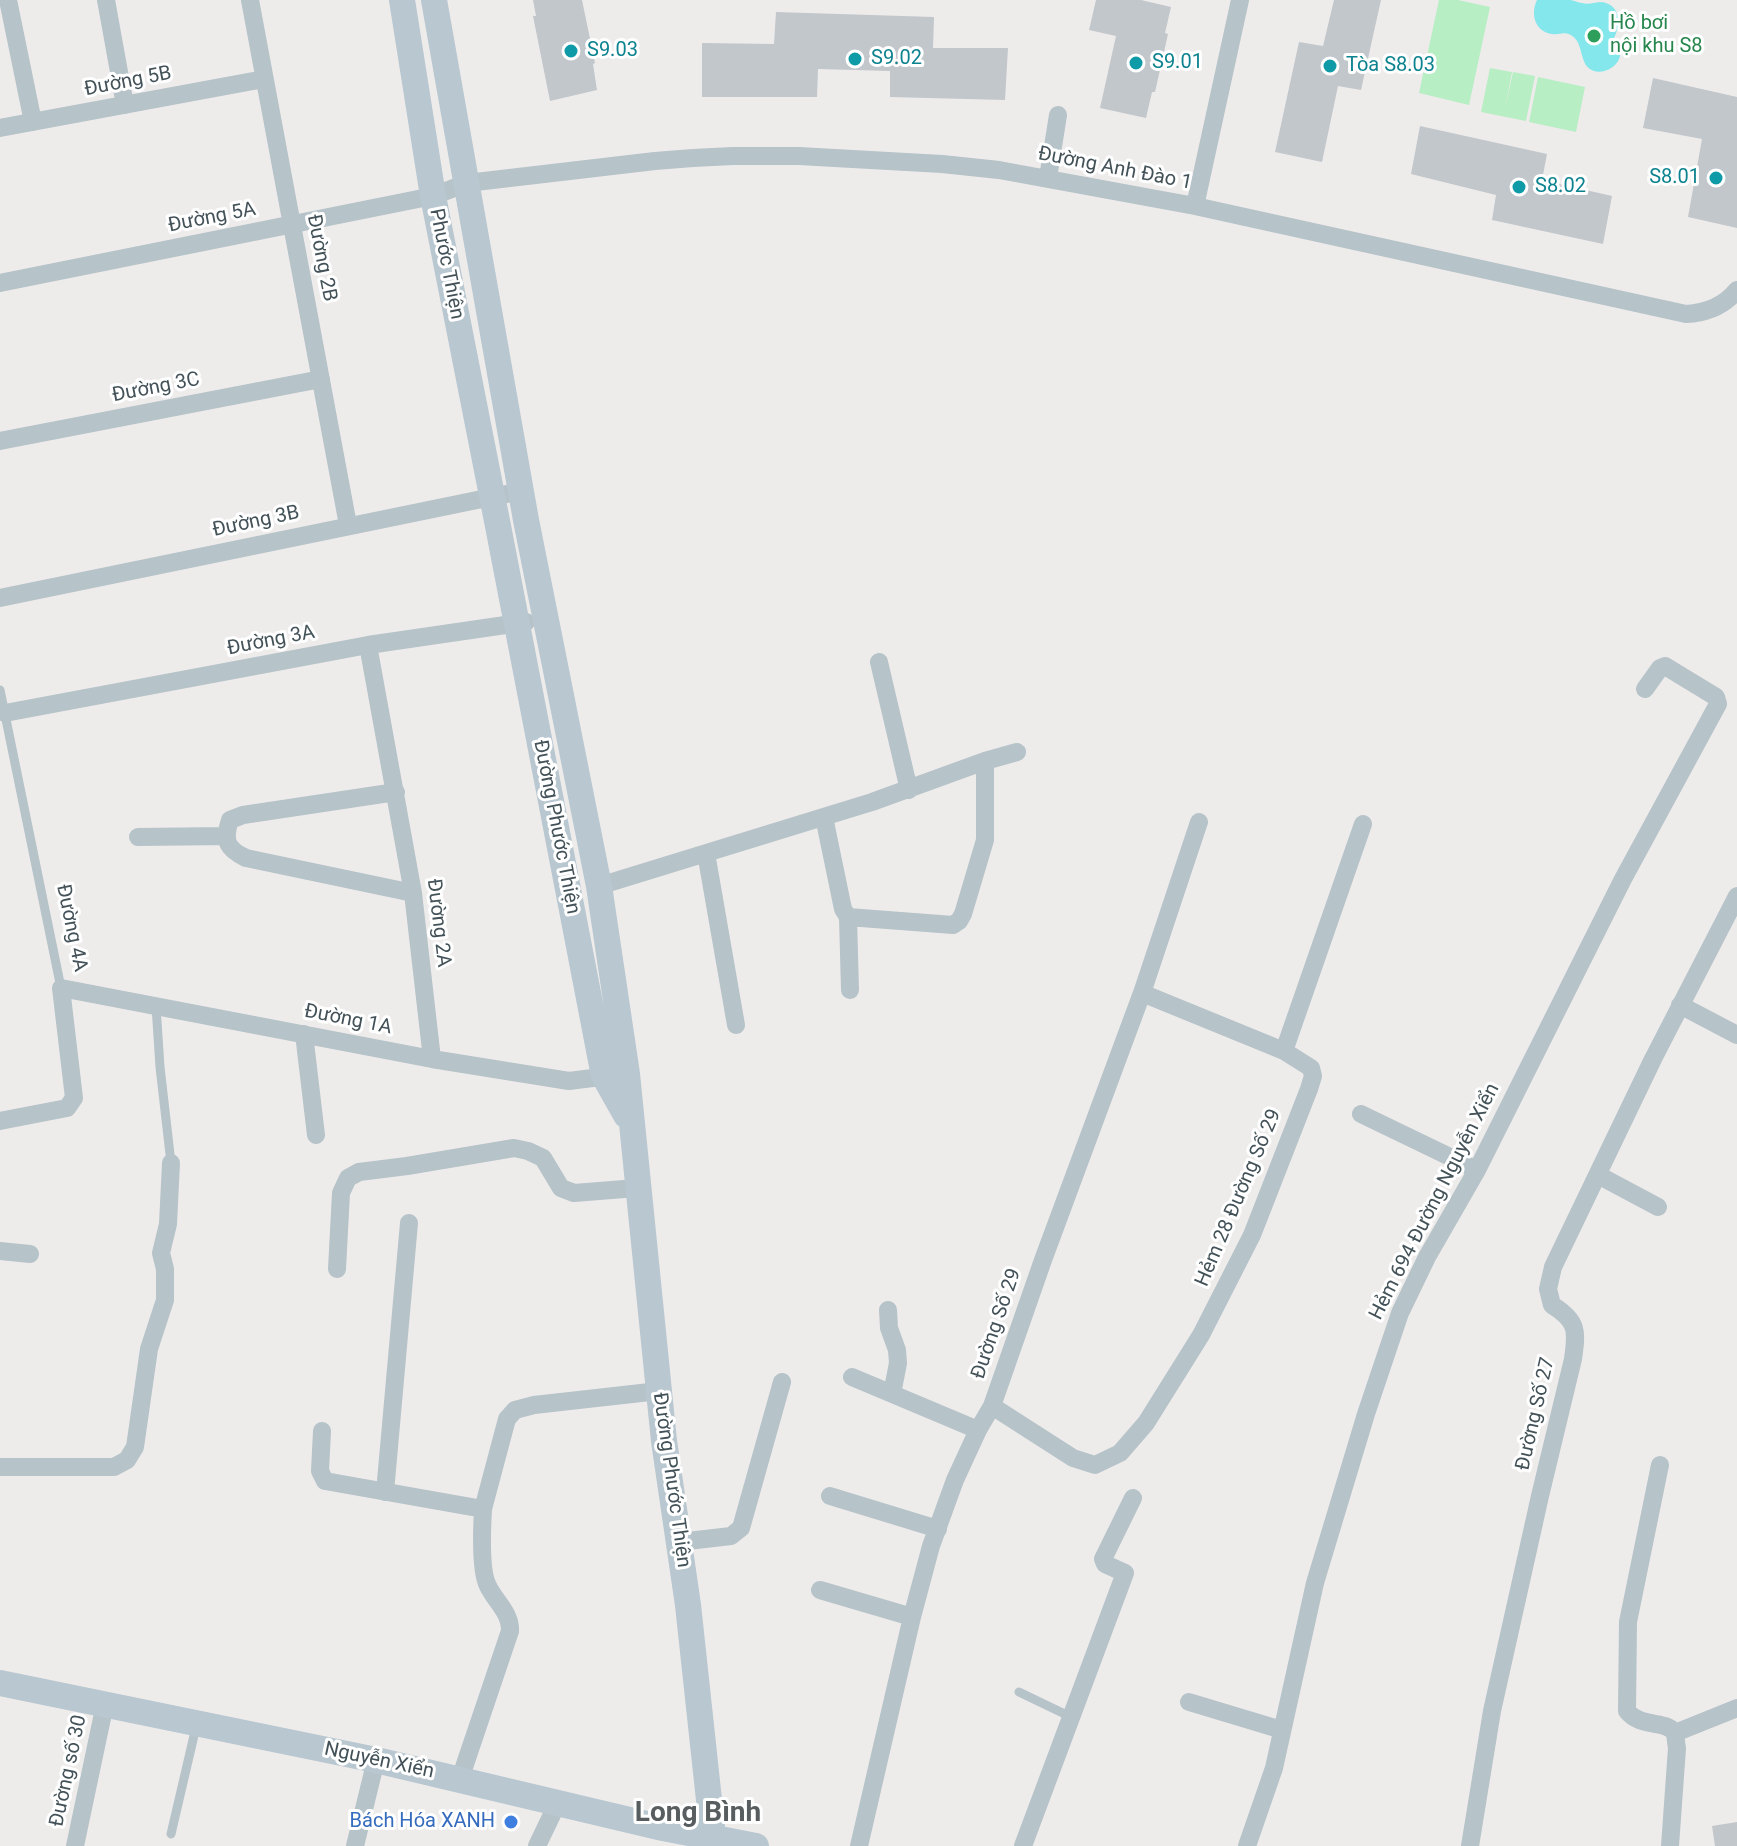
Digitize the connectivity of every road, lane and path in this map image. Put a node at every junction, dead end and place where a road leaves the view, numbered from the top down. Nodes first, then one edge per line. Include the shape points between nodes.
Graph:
1 (8, 0) edge
2 (106, 0) edge
3 (250, 0) edge
4 (402, 0) edge
5 (434, 0) edge
6 (1240, 0) edge
7 (264, 79) junction
8 (125, 105) junction
9 (1058, 115) dead end
10 (33, 122) junction
11 (0, 128) edge
12 (1048, 178) junction
13 (467, 183) junction
14 (433, 196) junction
15 (1195, 206) junction
16 (292, 224) junction
17 (0, 283) edge
18 (1737, 290) edge
19 (321, 379) junction
20 (0, 441) edge
21 (521, 491) junction
22 (491, 497) junction
23 (526, 520) joint
24 (348, 525) junction
25 (498, 526) joint
26 (0, 598) edge
27 (515, 611) junction
28 (545, 618) junction
29 (368, 645) junction
30 (879, 662) dead end
31 (1645, 689) dead end
32 (0, 690) edge
33 (5, 713) junction
34 (1017, 752) dead end
35 (985, 761) junction
36 (909, 790) junction
37 (396, 792) junction
38 (824, 817) junction
39 (1199, 822) dead end
40 (1363, 824) dead end
41 (227, 836) junction
42 (138, 837) dead end
43 (706, 853) junction
44 (599, 886) junction
45 (413, 893) junction
46 (1737, 896) edge
47 (848, 917) junction
48 (61, 988) junction
49 (850, 990) dead end
50 (1142, 993) junction
51 (1680, 1005) junction
52 (156, 1006) junction
53 (736, 1025) dead end
54 (304, 1034) junction
55 (1737, 1035) edge
56 (1284, 1051) junction
57 (432, 1059) junction
58 (615, 1075) junction
59 (1361, 1114) dead end
60 (0, 1121) edge
61 (316, 1135) dead end
62 (171, 1163) joint
63 (1477, 1170) junction
64 (1598, 1175) junction
65 (637, 1188) junction
66 (1658, 1207) dead end
67 (409, 1223) dead end
68 (0, 1251) edge
69 (30, 1254) dead end
70 (337, 1269) dead end
71 (888, 1310) dead end
72 (852, 1377) dead end
73 (782, 1382) dead end
74 (659, 1391) junction
75 (892, 1394) junction
76 (992, 1406) junction
77 (978, 1430) junction
78 (322, 1431) dead end
79 (1660, 1465) dead end
80 (0, 1467) edge
81 (385, 1492) junction
82 (830, 1496) dead end
83 (1133, 1498) dead end
84 (483, 1509) junction
85 (938, 1529) junction
86 (679, 1542) junction
87 (820, 1590) dead end
88 (912, 1617) junction
89 (0, 1683) edge
90 (1019, 1692) dead end
91 (1189, 1702) dead end
92 (105, 1704) junction
93 (1737, 1708) edge
94 (1071, 1717) junction
95 (197, 1723) junction
96 (1282, 1730) junction
97 (1675, 1733) junction
98 (376, 1760) junction
99 (460, 1779) junction
100 (558, 1802) junction
101 (171, 1834) dead end
102 (660, 1837) edge
103 (713, 1837) junction
104 (75, 1846) edge
105 (355, 1846) edge
106 (537, 1846) edge
107 (756, 1846) edge
108 (859, 1846) edge
109 (1023, 1846) edge
110 (1247, 1846) edge
111 (1470, 1846) edge
112 (1670, 1846) edge

1 - 10 street
2 - 8 street
3 - 7 street, Đường 2B
4 - 14 street, Phước Thiện
5 - 13 street, Phước Thiện
6 - 15 street
7 - 8 street, Đường 5B
7 - 16 street, Đường 2B
8 - 10 street, Đường 5B
9 - 12 street
10 - 11 street, Đường 5B
12 - 13 street, Đường Anh Đào 1 via 883,159 733,156
12 - 15 street, Đường Anh Đào 1
13 - 14 street, Đường Anh Đào 1
13 - 21 street, Phước Thiện
14 - 16 street, Đường 5A
14 - 22 street, Phước Thiện
15 - 18 street, Đường Anh Đào 1 via 1678,313 1715,308
16 - 17 street, Đường 5A
16 - 19 street, Đường 2B
19 - 20 street, Đường 3C
19 - 24 street, Đường 2B
21 - 22 street, Đường 3B
21 - 23 street, Phước Thiện
22 - 24 street, Đường 3B
22 - 25 street, Phước Thiện
23 - 28 street, Đường Phước Thiện
24 - 26 street, Đường 3B
25 - 27 street, Đường Phước Thiện
27 - 28 street, Đường 3A
27 - 29 street, Đường 3A
27 - 58 street, Đường Phước Thiện
28 - 44 street, Đường Phước Thiện
29 - 33 street, Đường 3A
29 - 37 street, Đường 2A
30 - 36 street
31 - 63 street, Hẻm 694 Đường Nguyễn Xiển via 1662,666 1668,667 1716,697 1718,704
32 - 33 lane, Đường 4A
33 - 48 lane, Đường 4A
34 - 35 street
35 - 36 street
35 - 47 street via 985,840 959,921 947,925
36 - 38 street
37 - 41 street via 243,815 230,820
37 - 45 street, Đường 2A
38 - 43 street
38 - 47 street
39 - 50 street, Đường Số 29
40 - 56 street
41 - 42 street
41 - 45 street via 234,852 246,858
43 - 44 street
43 - 53 street
44 - 58 street, Đường Phước Thiện
45 - 57 street, Đường 2A
46 - 51 street, Đường Số 27
47 - 49 street
48 - 52 street, Đường 1A
48 - 60 street, Đường 4A via 74,1098 67,1108
50 - 56 street, Hẻm 28 Đường Số 29
50 - 76 street, Đường Số 29
51 - 55 street
51 - 64 street, Đường Số 27
52 - 54 street, Đường 1A
52 - 62 lane
54 - 57 street, Đường 1A
54 - 61 street
56 - 76 street, Hẻm 28 Đường Số 29 via 1311,1068 1309,1089 1252,1235 1201,1335 1146,1423 1120,1453 1095,1465 1073,1458
57 - 58 street, Đường 1A via 569,1081
58 - 65 street, Đường Phước Thiện via 630,1123
59 - 63 street
62 - 80 street via 161,1253 165,1300 149,1349 135,1447 114,1467
63 - 96 street, Hẻm 694 Đường Nguyễn Xiển via 1400,1313 1315,1583
64 - 66 street
64 - 111 street, Đường Số 27 via 1553,1267 1548,1289 1552,1305 1573,1324 1573,1359 1492,1711
65 - 70 street via 574,1193 561,1188 543,1158 514,1148 359,1172 348,1178 341,1193
65 - 74 street, Đường Phước Thiện
67 - 81 street
68 - 69 street
71 - 75 street via 898,1363
72 - 75 street
73 - 86 street via 741,1528 731,1536
74 - 84 street via 515,1410 507,1419
74 - 86 street, Đường Phước Thiện
75 - 77 street
76 - 77 street, Đường Số 29
77 - 85 street, Đường Số 29
78 - 81 street via 320,1471 325,1481
79 - 97 street via 1628,1622 1627,1711 1640,1722 1668,1726
81 - 84 street
82 - 85 street
83 - 94 street via 1103,1559 1125,1573
84 - 99 street via 483,1566 510,1631
85 - 88 street, Đường Số 29
86 - 103 street, Đường Phước Thiện
87 - 88 street
88 - 108 street, Đường Số 29
89 - 92 street, Nguyễn Xiển
90 - 94 lane
91 - 96 street
92 - 95 street, Nguyễn Xiển
92 - 104 street, Đường số 30
93 - 97 street
94 - 109 street
95 - 98 street, Nguyễn Xiển
95 - 101 lane
96 - 110 street, Hẻm 694 Đường Nguyễn Xiển
97 - 112 street
98 - 99 street, Nguyễn Xiển
98 - 105 street
99 - 100 street, Nguyễn Xiển
100 - 102 street, Nguyễn Xiển
100 - 106 street
102 - 103 street, Nguyễn Xiển
103 - 107 street, Nguyễn Xiển

